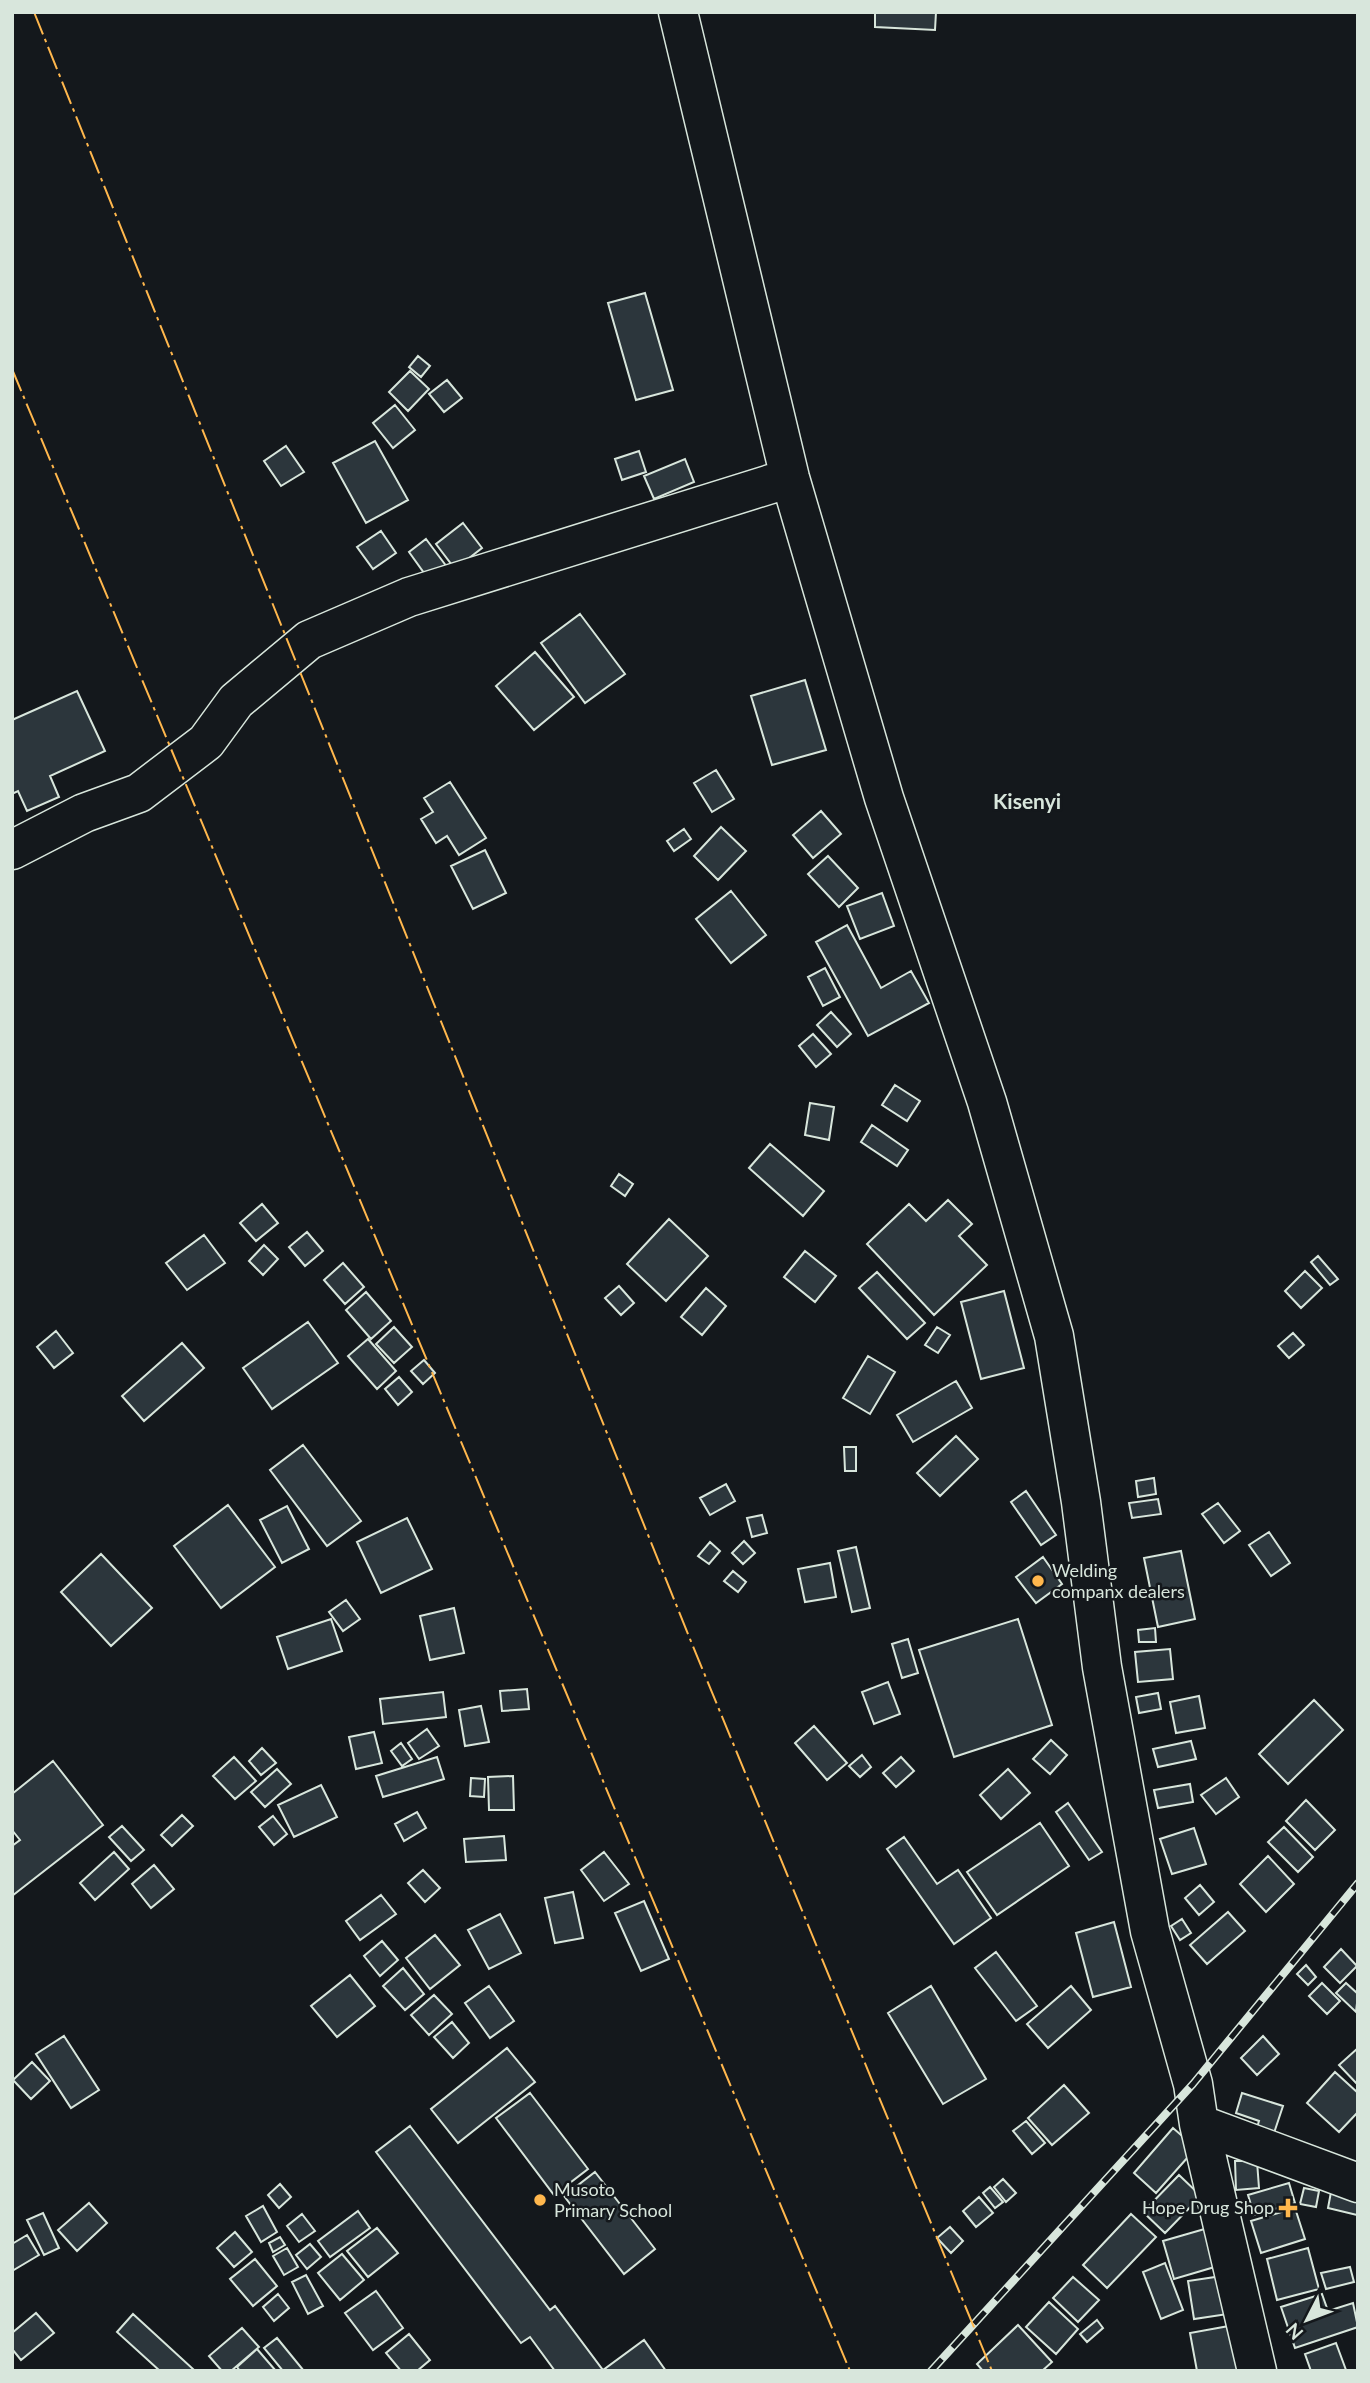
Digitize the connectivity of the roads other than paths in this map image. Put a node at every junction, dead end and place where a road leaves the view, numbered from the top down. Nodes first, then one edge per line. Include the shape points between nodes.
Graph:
1 (677, 12) edge
2 (790, 478) junction
3 (12, 850) edge
4 (1199, 2124) junction
5 (1358, 2183) edge
6 (1257, 2371) edge

1 - 2 street
2 - 3 street via 409,597 309,640 236,701 206,742 139,793 84,813
2 - 4 street via 884,798 988,1102 1054,1336 1102,1667 1150,1931 1193,2084
4 - 5 street
4 - 6 street

